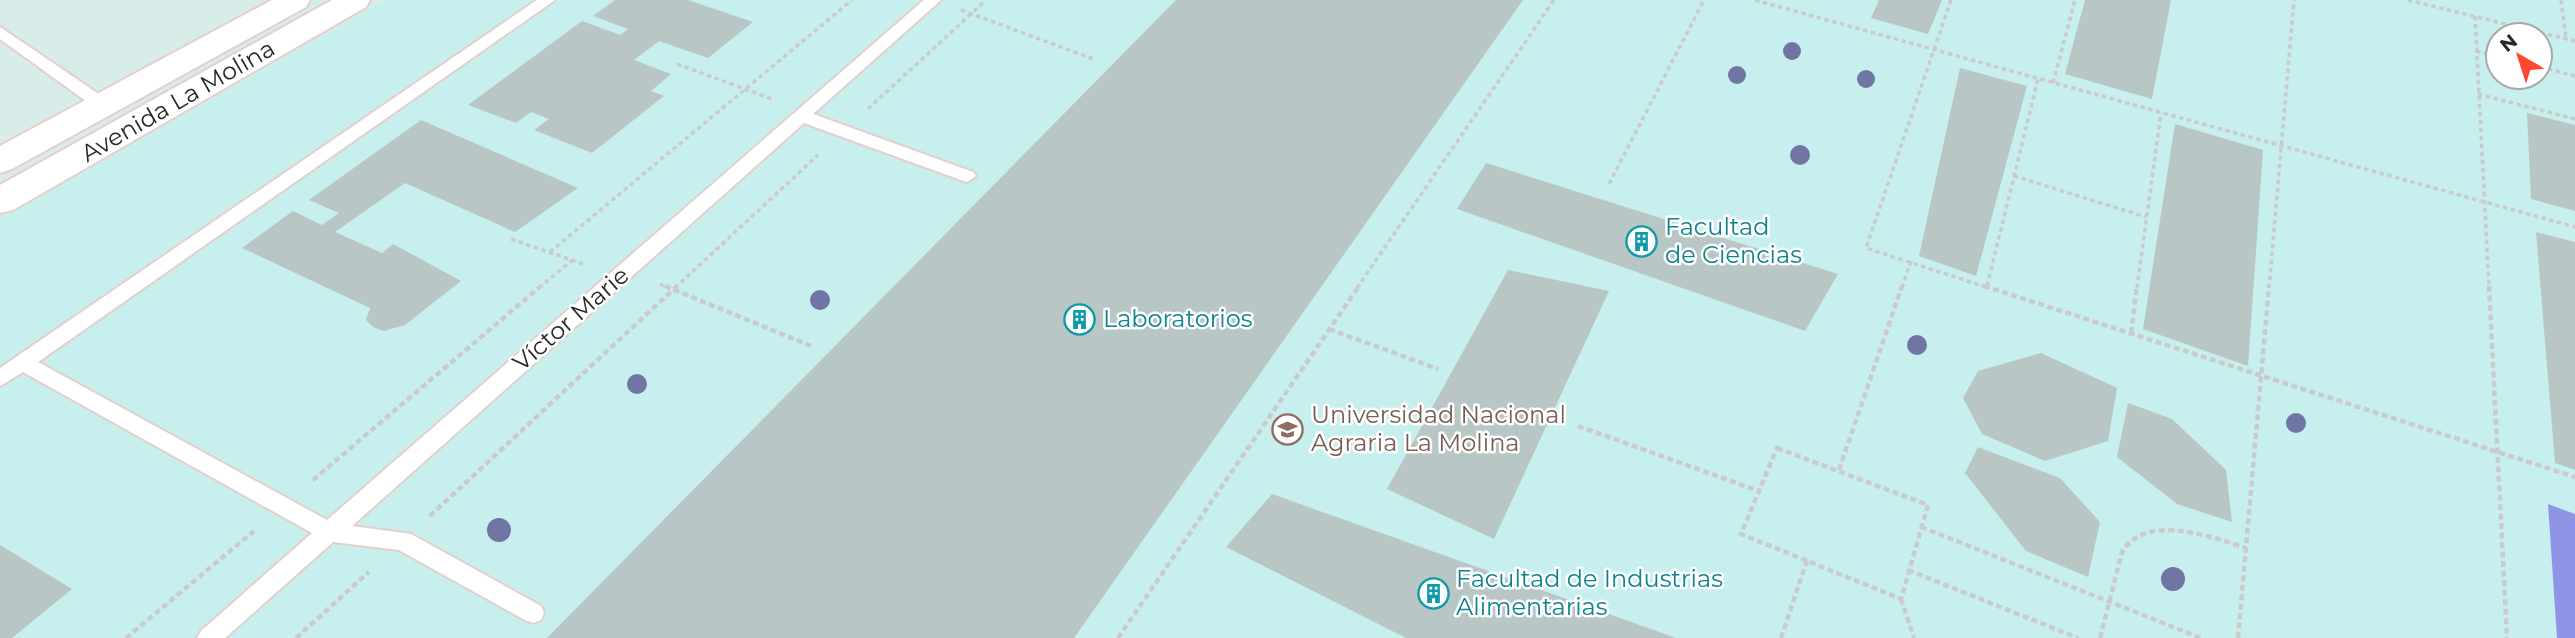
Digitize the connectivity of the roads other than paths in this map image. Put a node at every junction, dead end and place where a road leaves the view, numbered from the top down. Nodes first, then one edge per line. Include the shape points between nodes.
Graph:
1 (295, 0) edge
2 (355, 0) edge
3 (547, 0) edge
4 (933, 0) edge
5 (0, 32) edge
6 (103, 105) junction
7 (803, 114) junction
8 (0, 162) edge
9 (967, 176) dead end
10 (0, 201) edge
11 (25, 364) junction
12 (0, 378) edge
13 (329, 532) junction
14 (533, 613) dead end
15 (209, 638) edge

1 - 6 main road, Avenida La Molina
2 - 10 main road, Avenida La Molina
3 - 11 lane
4 - 7 lane, Víctor Marie
5 - 6 lane
6 - 8 main road, Avenida La Molina
7 - 9 lane
7 - 13 lane, Víctor Marie
11 - 12 lane
11 - 13 lane
13 - 14 lane via 403,541
13 - 15 lane, Víctor Marie

